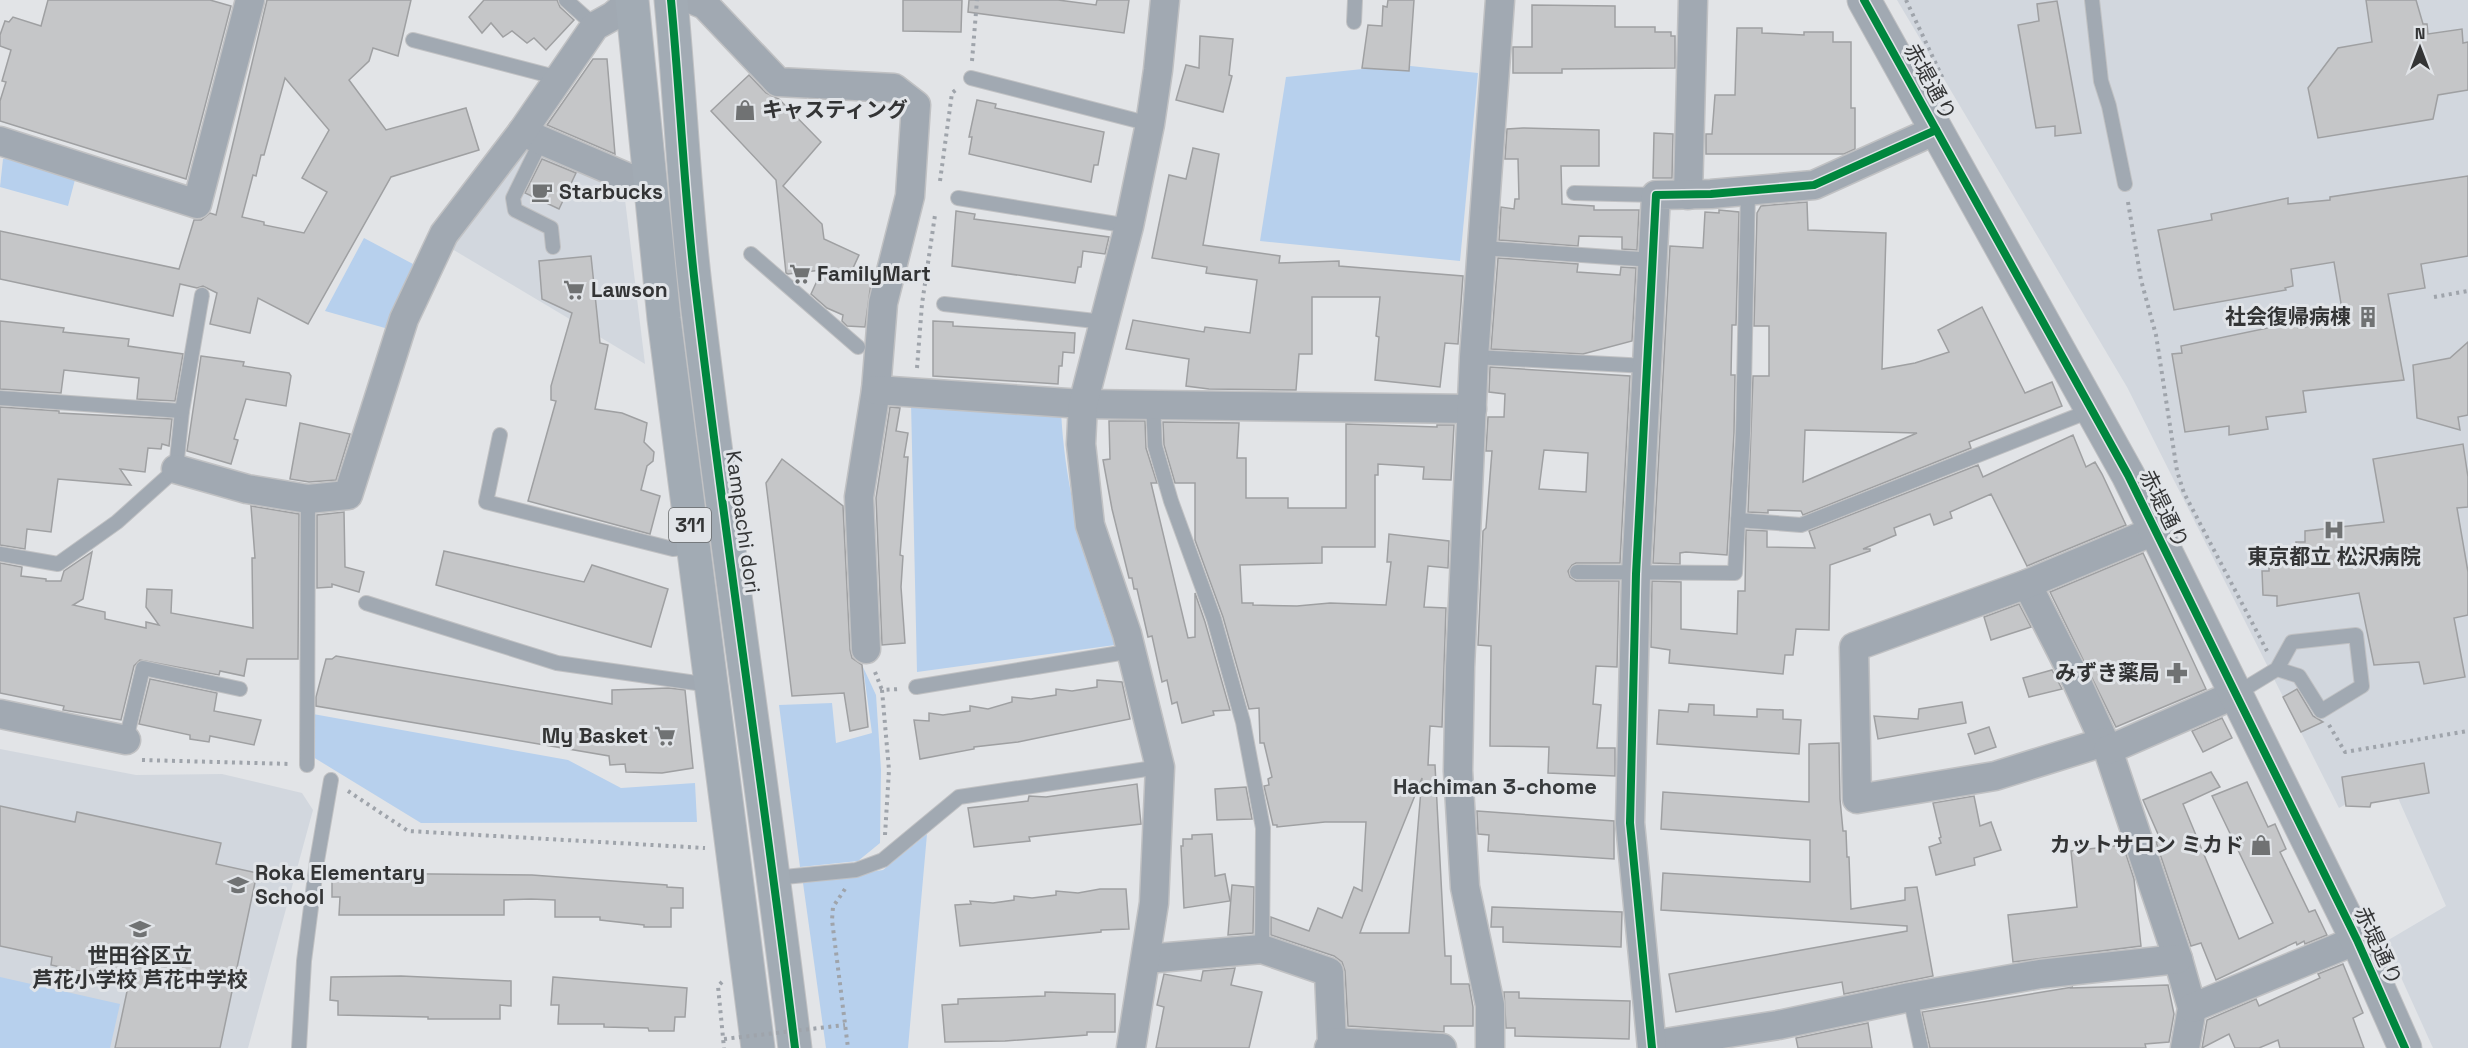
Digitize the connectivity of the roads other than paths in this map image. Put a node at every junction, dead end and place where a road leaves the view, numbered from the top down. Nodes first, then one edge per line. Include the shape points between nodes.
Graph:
1 (250, 0) edge
2 (566, 0) edge
3 (632, 0) edge
4 (671, 0) edge
5 (693, 0) edge
6 (1164, 0) edge
7 (1355, 0) edge
8 (1500, 0) edge
9 (1693, 0) edge
10 (1864, 0) edge
11 (2092, 0) edge
12 (1354, 22) dead end
13 (595, 26) junction
14 (413, 40) dead end
15 (559, 78) junction
16 (971, 78) dead end
17 (1150, 124) junction
18 (1936, 130) junction
19 (532, 136) junction
20 (0, 141) edge
21 (2125, 184) road end
22 (650, 187) junction
23 (1748, 191) junction
24 (1574, 193) dead end
25 (1656, 195) junction
26 (1688, 195) junction
27 (958, 198) dead end
28 (1129, 226) junction
29 (553, 247) dead end
30 (1482, 248) junction
31 (750, 254) dead end
32 (1653, 260) junction
33 (202, 295) dead end
34 (944, 304) dead end
35 (1104, 322) junction
36 (858, 347) dead end
37 (1474, 357) junction
38 (1647, 366) junction
39 (876, 390) junction
40 (0, 398) edge
41 (1083, 404) junction
42 (1153, 405) junction
43 (1472, 408) junction
44 (2093, 410) junction
45 (182, 411) junction
46 (500, 435) dead end
47 (176, 468) junction
48 (308, 499) junction
49 (1738, 520) junction
50 (2154, 531) junction
51 (693, 547) junction
52 (0, 554) edge
53 (1577, 572) dead end
54 (1636, 574) junction
55 (2027, 584) junction
56 (366, 603) dead end
57 (866, 649) dead end
58 (1132, 651) junction
59 (2277, 669) junction
60 (711, 686) junction
61 (916, 687) road end
62 (240, 689) dead end
63 (2236, 694) junction
64 (0, 714) edge
65 (2106, 746) junction
66 (131, 750) joint
67 (306, 765) road end
68 (1160, 767) junction
69 (331, 780) road end
70 (774, 878) junction
71 (2356, 940) junction
72 (1262, 949) junction
73 (1146, 959) junction
74 (2178, 959) junction
75 (1910, 997) junction
76 (2192, 1008) junction
77 (1781, 1037) edge
78 (1330, 1045) edge
79 (1412, 1047) edge
80 (1652, 1047) edge
81 (299, 1048) edge
82 (758, 1048) edge
83 (795, 1048) edge
84 (1131, 1048) edge
85 (1442, 1048) edge
86 (1490, 1048) edge
87 (1921, 1048) edge
88 (2185, 1048) edge
89 (2405, 1048) edge

1 - 20 street via 197,204
2 - 13 lane
3 - 13 street
3 - 22 main road, 311
4 - 70 main road, Kampachi dori / 311 via 695,282
5 - 39 street via 705,5 778,82 894,88 916,105 910,196 883,303
6 - 17 street
7 - 12 lane
8 - 30 street
9 - 26 street
10 - 18 street, 赤堤通り
11 - 21 lane via 2101,81
13 - 15 street
14 - 15 lane
15 - 19 street
16 - 17 lane
17 - 28 street
18 - 23 street via 1814,185
18 - 44 street, 赤堤通り
19 - 22 street
19 - 29 lane via 513,198 515,210 551,228
19 - 48 street via 444,234 404,319 348,495
22 - 51 main road, 311
23 - 26 street
23 - 49 lane
24 - 25 lane
25 - 26 street
25 - 32 street
27 - 28 lane
28 - 35 street
30 - 32 lane
30 - 37 street
31 - 36 lane
32 - 38 street
33 - 45 lane
34 - 35 lane
35 - 41 street
37 - 38 lane
37 - 43 street
38 - 54 street
39 - 41 street
39 - 57 street via 859,497
40 - 45 lane
41 - 42 street
41 - 58 street via 1081,444 1090,525
42 - 43 street
42 - 72 lane via 1155,446 1214,619 1244,722 1263,828
43 - 86 street via 1458,771 1465,886 1490,1005
44 - 49 lane via 1801,525
44 - 50 street, 赤堤通り
45 - 47 lane
46 - 51 lane via 486,502 673,549
47 - 48 street via 247,489
47 - 52 lane via 117,522 58,564
48 - 67 lane
49 - 54 lane via 1735,573
50 - 55 street
50 - 63 street, 赤堤通り
51 - 60 main road, 311
53 - 54 lane
54 - 80 street via 1630,823
55 - 65 street
55 - 65 street via 1854,647 1857,799 1995,776
56 - 60 lane via 557,663
58 - 61 lane
58 - 68 street
59 - 59 lane via 2292,642 2356,635 2362,686 2321,711 2299,675
59 - 63 lane
60 - 82 main road, 311
62 - 66 lane via 143,668
63 - 65 street
63 - 71 street, 赤堤通り
64 - 66 street
65 - 74 street
68 - 70 lane via 959,797 883,860 856,870
68 - 73 street via 1154,903
69 - 81 lane via 304,961
70 - 83 main road, Kampachi dori / 311
71 - 76 street
71 - 89 street, 赤堤通り
72 - 73 street
72 - 78 street via 1329,972
73 - 84 street
74 - 75 street via 2040,974
74 - 76 street
75 - 77 street
75 - 87 lane
76 - 88 street
77 - 80 street
78 - 79 street
79 - 85 street

